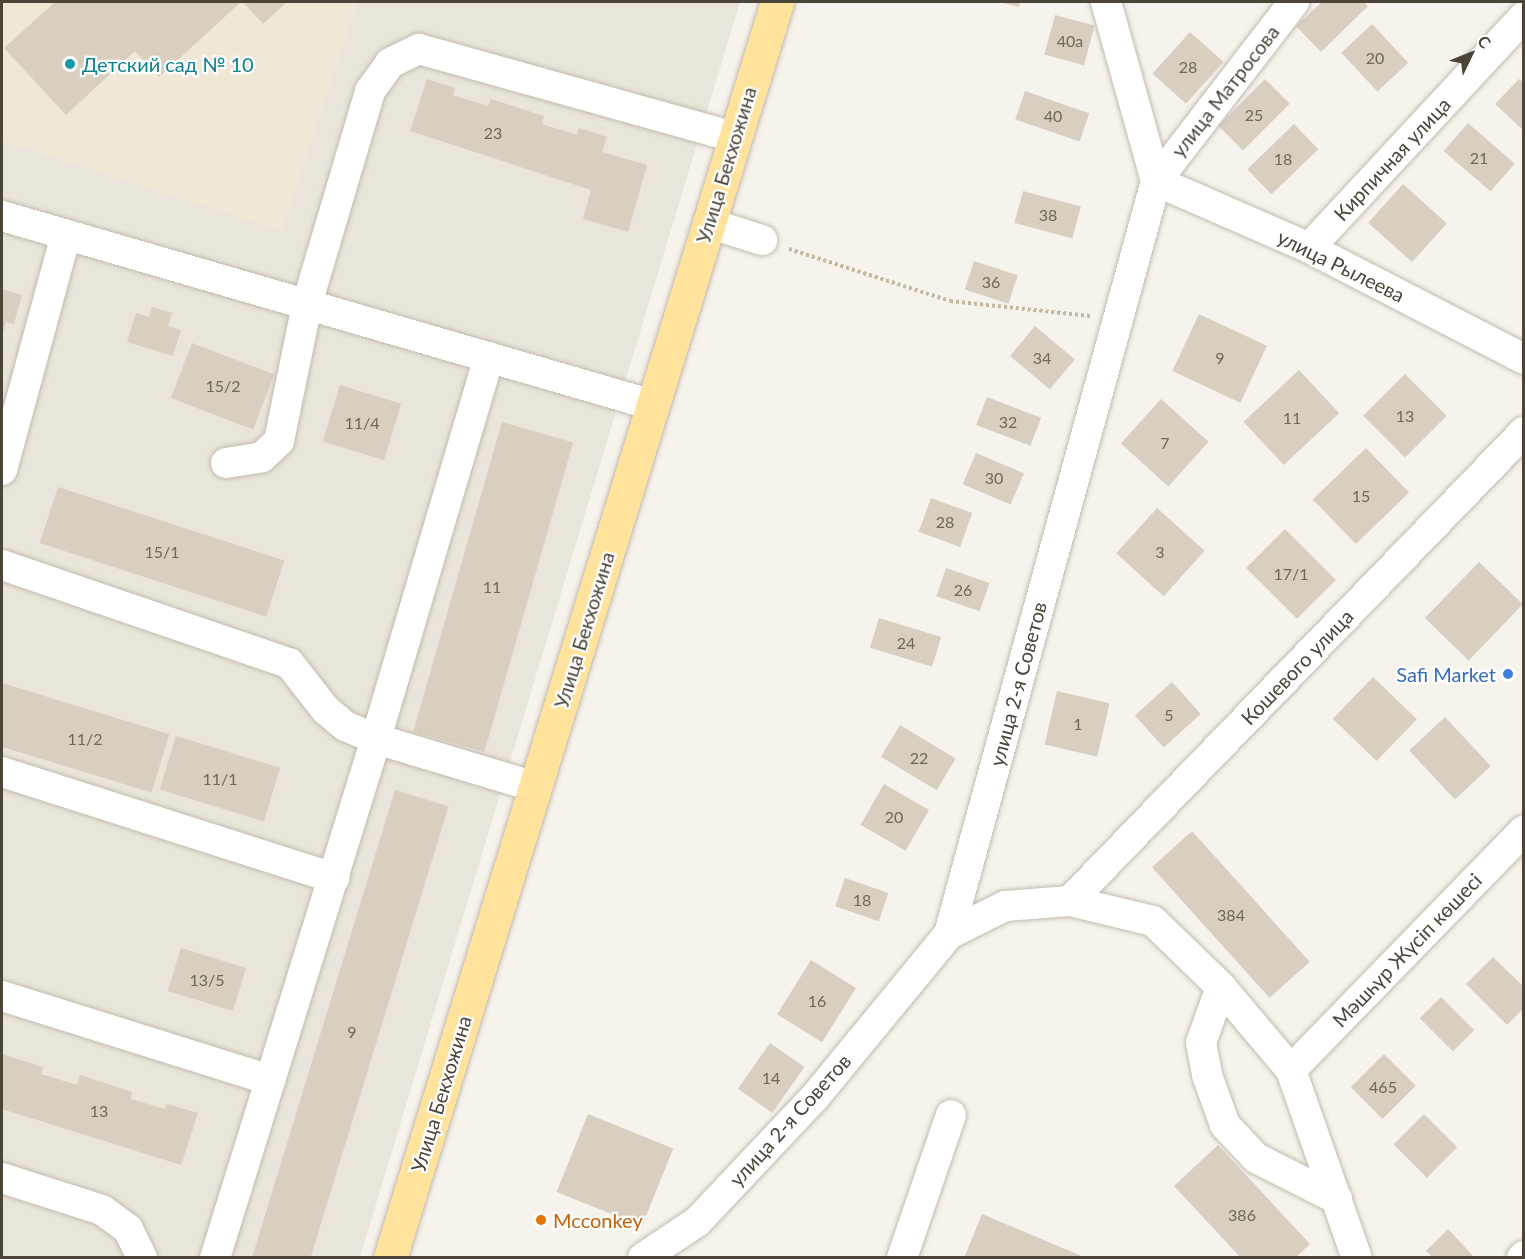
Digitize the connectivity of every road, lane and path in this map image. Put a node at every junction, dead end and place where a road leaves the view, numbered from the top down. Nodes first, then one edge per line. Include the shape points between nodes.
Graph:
1 (777, 2) edge
2 (1106, 2) edge
3 (1294, 2) edge
4 (1524, 17) edge
5 (735, 137) junction
6 (1156, 181) junction
7 (2, 216) edge
8 (709, 223) junction
9 (66, 235) junction
10 (762, 240) joint
11 (1309, 248) junction
12 (307, 304) junction
13 (1118, 319) junction
14 (489, 357) junction
15 (1524, 359) edge
16 (653, 405) junction
17 (1524, 432) edge
18 (226, 463) dead end
19 (2, 470) edge
20 (2, 565) edge
21 (376, 739) junction
22 (2, 772) edge
23 (536, 787) junction
24 (1524, 830) edge
25 (335, 878) junction
26 (1070, 901) junction
27 (949, 934) junction
28 (1221, 987) junction
29 (2, 996) edge
30 (1291, 1070) junction
31 (270, 1080) junction
32 (951, 1114) dead end
33 (2, 1178) edge
34 (1337, 1199) junction
35 (142, 1257) edge
36 (215, 1257) edge
37 (390, 1257) edge
38 (643, 1257) edge
39 (902, 1257) edge
40 (1358, 1257) edge

1 - 5 main road, Улица Бекхожина
2 - 6 street
3 - 6 street, улица Матросова
4 - 11 street, Кирпичная улица
5 - 8 main road, Улица Бекхожина
5 - 12 street via 419,49 390,63 370,92
6 - 11 street, улица Рылеева
6 - 13 street, улица 2-я Советов
7 - 9 street
8 - 10 street
8 - 16 main road, Улица Бекхожина
9 - 12 street
9 - 19 street
10 - 13 path via 950,301
11 - 15 street, улица Рылеева
12 - 14 street
12 - 18 street via 279,441 262,457
13 - 27 street, улица 2-я Советов
14 - 16 street
14 - 21 street
16 - 23 main road, Улица Бекхожина
17 - 26 street, Кошевого улица
20 - 21 street via 289,663 326,710 345,726
21 - 23 street
21 - 25 street
22 - 25 street
23 - 37 main road, Улица Бекхожина
24 - 30 street, Мәшһүр Жүсіп көшесі
25 - 31 street
26 - 27 street via 1005,906
26 - 28 street via 1153,921
27 - 38 street, улица 2-я Советов via 815,1097 698,1221
28 - 30 street
28 - 34 street via 1201,1043 1207,1075 1225,1125 1256,1158
29 - 31 street
30 - 34 street
31 - 36 street
32 - 39 street
33 - 35 street via 102,1210 128,1229
34 - 40 street

